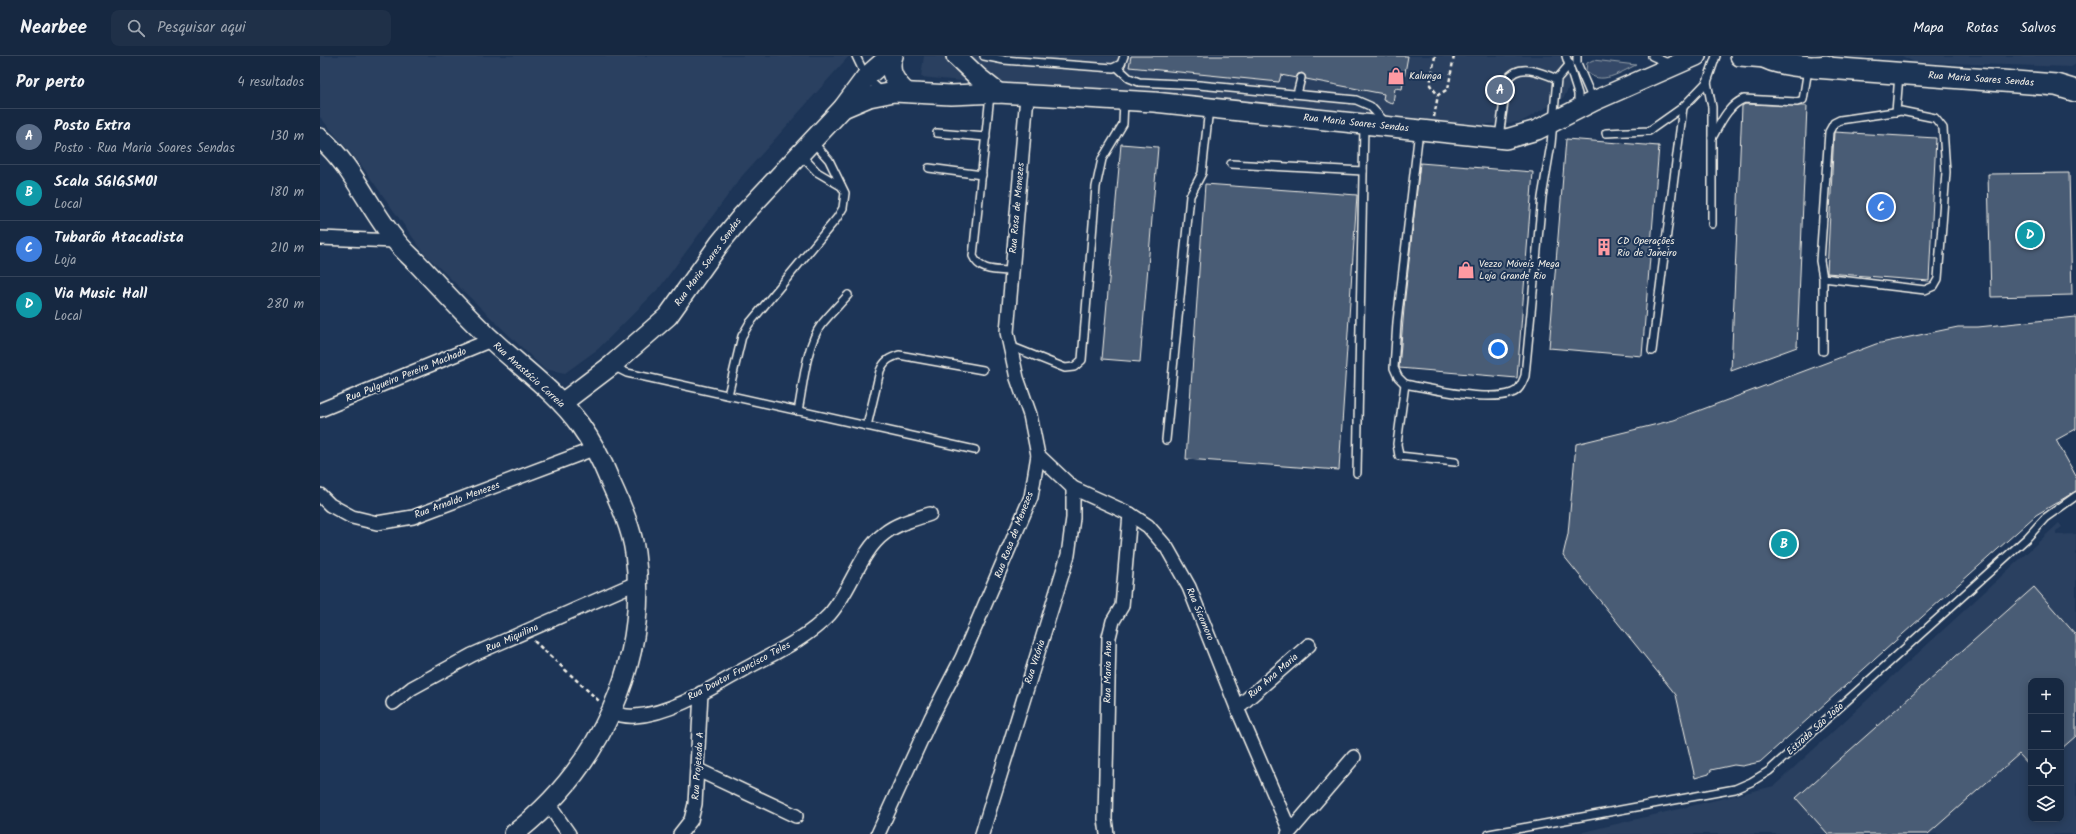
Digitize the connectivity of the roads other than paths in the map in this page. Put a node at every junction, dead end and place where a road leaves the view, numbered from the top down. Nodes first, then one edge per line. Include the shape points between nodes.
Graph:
1 (856, 56) edge
2 (892, 56) edge
3 (984, 56) edge
4 (1124, 56) edge
5 (1566, 56) edge
6 (1577, 56) edge
7 (1652, 56) edge
8 (1696, 56) edge
9 (1716, 56) edge
10 (1740, 56) edge
11 (1842, 56) edge
12 (1879, 56) edge
13 (1765, 57) edge
14 (959, 58) edge
15 (1570, 64) junction
16 (1674, 66) junction
17 (1117, 67) junction
18 (1811, 67) junction
19 (1904, 73) junction
20 (866, 77) junction
21 (1301, 78) dead end
22 (2076, 78) edge
23 (1557, 79) junction
24 (1707, 82) junction
25 (2056, 85) junction
26 (2076, 91) edge
27 (906, 92) junction
28 (885, 94) junction
29 (994, 94) junction
30 (1297, 94) junction
31 (951, 95) junction
32 (1027, 96) junction
33 (1124, 101) junction
34 (1586, 105) junction
35 (1683, 107) junction
36 (843, 108) junction
37 (1209, 108) junction
38 (1896, 112) junction
39 (1553, 122) junction
40 (1364, 124) junction
41 (1389, 126) junction
42 (1425, 131) junction
43 (938, 133) dead end
44 (1606, 133) dead end
45 (986, 137) junction
46 (320, 138) edge
47 (1712, 138) junction
48 (1499, 139) junction
49 (806, 147) junction
50 (1231, 164) dead end
51 (928, 168) dead end
52 (1363, 171) junction
53 (982, 175) junction
54 (841, 186) junction
55 (1712, 224) dead end
56 (320, 238) edge
57 (395, 241) junction
58 (1011, 271) junction
59 (1823, 278) junction
60 (848, 295) dead end
61 (491, 340) junction
62 (1010, 346) junction
63 (1652, 351) dead end
64 (1823, 351) dead end
65 (612, 365) junction
66 (983, 370) dead end
67 (1405, 384) junction
68 (728, 396) junction
69 (562, 403) junction
70 (320, 410) edge
71 (798, 411) junction
72 (867, 426) junction
73 (1166, 440) dead end
74 (596, 448) junction
75 (975, 450) dead end
76 (1038, 455) junction
77 (1455, 462) dead end
78 (1357, 472) dead end
79 (1073, 488) junction
80 (320, 495) edge
81 (2076, 496) edge
82 (930, 514) dead end
83 (1130, 514) junction
84 (636, 583) junction
85 (1309, 645) dead end
86 (702, 693) junction
87 (393, 703) dead end
88 (1237, 708) junction
89 (611, 712) junction
90 (1354, 757) dead end
91 (698, 770) junction
92 (548, 804) junction
93 (796, 816) dead end
94 (1289, 833) edge
95 (514, 834) edge
96 (569, 834) edge
97 (680, 834) edge
98 (878, 834) edge
99 (982, 834) edge
100 (1107, 834) edge
101 (1489, 834) edge

1 - 20 lane
2 - 20 main road, Rua Maria Soares Sendas
2 - 27 main road via 892,75
3 - 17 lane via 1004,60
4 - 17 lane via 1122,64
5 - 15 lane
6 - 34 lane
7 - 16 lane
8 - 16 main road, Rua Maria Soares Sendas
9 - 24 lane
10 - 13 main road
11 - 18 main road via 1828,65
12 - 19 main road, Rua Maria Soares Sendas
13 - 18 main road, Rua Maria Soares Sendas
14 - 29 main road
14 - 31 main road via 965,72 965,81 961,88
15 - 23 lane
15 - 34 lane via 1578,94
16 - 34 main road, Rua Maria Soares Sendas
17 - 30 lane via 1129,78 1139,82
18 - 19 main road, Rua Maria Soares Sendas
18 - 47 lane via 1803,100 1797,102 1744,99 1730,108
19 - 25 main road, Rua Maria Soares Sendas
19 - 38 lane
20 - 28 lane
20 - 36 main road, Rua Maria Soares Sendas
21 - 30 lane
22 - 25 main road, Rua Maria Soares Sendas
23 - 39 lane
23 - 48 lane via 1540,71 1518,70 1511,73 1507,80
24 - 35 lane
24 - 47 lane via 1712,107
25 - 26 main road, Rua Maria Soares Sendas
27 - 28 main road, Rua Maria Soares Sendas
27 - 31 main road, Rua Maria Soares Sendas
28 - 36 main road, Rua Maria Soares Sendas via 869,97
29 - 31 main road, Rua Maria Soares Sendas
29 - 32 main road, Rua Maria Soares Sendas
29 - 45 lane
30 - 41 lane via 1356,100 1370,106
32 - 33 main road, Rua Maria Soares Sendas
32 - 58 street, Rua Rosa de Menezes
33 - 37 main road, Rua Maria Soares Sendas
33 - 62 lane via 1123,124 1102,159 1096,187 1082,360 1074,367 1065,368
34 - 39 main road, Rua Maria Soares Sendas
35 - 44 lane via 1649,131
35 - 63 lane
36 - 49 main road, Rua Maria Soares Sendas
37 - 40 main road, Rua Maria Soares Sendas
37 - 73 lane via 1202,173 1190,196
38 - 59 lane via 1840,120 1834,123 1829,132 1820,261
38 - 59 lane via 1935,118 1943,128 1946,172 1938,279 1934,286 1925,290
39 - 48 main road, Rua Maria Soares Sendas via 1522,136
39 - 67 lane via 1542,197 1525,376 1521,386 1512,393 1482,396
40 - 41 main road, Rua Maria Soares Sendas
40 - 52 lane
41 - 42 main road, Rua Maria Soares Sendas
42 - 48 main road, Rua Maria Soares Sendas
42 - 67 lane via 1397,322 1394,368
43 - 45 lane
45 - 53 lane
46 - 57 main road, Rua Anastácio Correia via 348,171
47 - 55 lane
49 - 54 lane via 829,160
49 - 54 lane via 817,172
49 - 65 main road, Rua Maria Soares Sendas via 720,243 668,316
50 - 52 lane
51 - 53 lane
52 - 78 lane
53 - 58 lane via 973,256 976,262 986,269
54 - 68 lane via 846,193 843,208 742,336
56 - 57 street
57 - 61 main road, Rua Anastácio Correia
58 - 62 street, Rua Rosa de Menezes via 1007,332
59 - 64 lane
60 - 71 lane via 816,334 808,359
61 - 69 main road, Rua Anastácio Correia
61 - 70 street, Rua Pulgueiro Pereira Machado
62 - 76 street, Rua Rosa de Menezes via 1017,378 1030,415
65 - 68 lane via 627,373
65 - 69 main road, Rua Maria Soares Sendas
66 - 72 lane via 899,355 890,358 883,363 880,371
67 - 77 lane via 1397,444 1399,456
68 - 71 lane
69 - 74 main road, Rua Anastácio Correia
71 - 72 lane
72 - 75 lane
74 - 80 street, Rua Arnaldo Menezes via 413,517 377,523 352,517 330,505
74 - 84 main road, Rua Anastácio Correia via 622,508 635,552
76 - 79 street, Rua Sicomoro
76 - 98 street, Rua Rosa de Menezes via 1031,497 1017,532 962,658 931,718
79 - 83 street, Rua Sicomoro
79 - 99 street, Rua Vitória via 1073,518 1068,555
81 - 101 lane, Estrada São João via 2045,518 2027,538 1775,765 1751,782 1721,792
82 - 86 street, Rua Doutor Francisco Teles via 904,522 874,543 841,601 809,632
83 - 88 street, Rua Sicomoro via 1148,526 1167,548 1185,580
83 - 100 street, Rua Maria Ana via 1122,606 1109,637 1104,819
84 - 87 street, Rua Miquilina via 472,655 412,688
84 - 89 main road, Rua Anastácio Correia via 637,612 630,660 623,686
85 - 88 street, Rua Ana Maria
86 - 89 street, Rua Doutor Francisco Teles via 649,714 623,716
86 - 91 street, Rua Projetada A
88 - 94 street, Rua Sicomoro
89 - 92 main road, Rua Anastácio Correia via 572,778
90 - 94 street
91 - 93 street
91 - 97 street, Rua Projetada A via 691,820
92 - 95 main road, Rua Anastácio Correia
92 - 96 street

